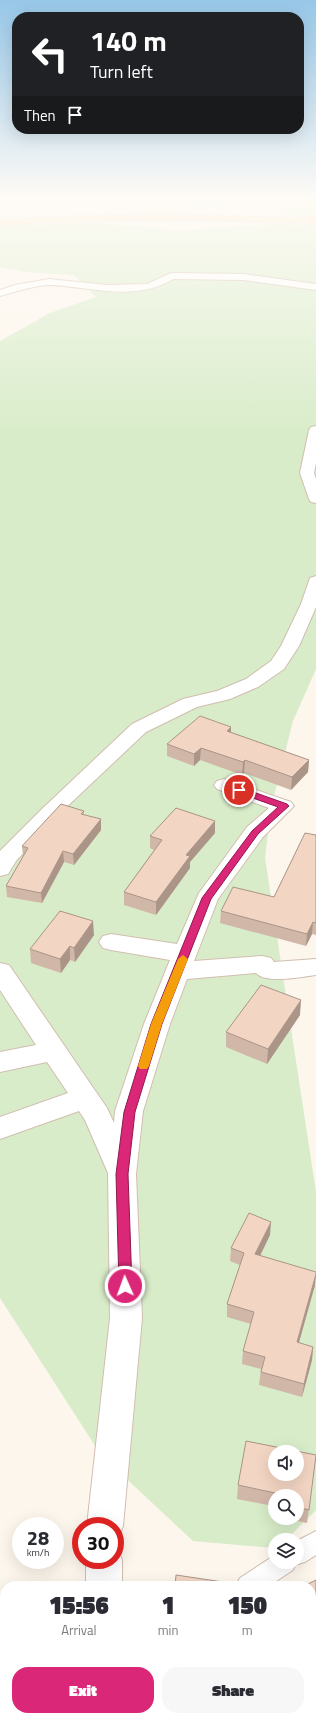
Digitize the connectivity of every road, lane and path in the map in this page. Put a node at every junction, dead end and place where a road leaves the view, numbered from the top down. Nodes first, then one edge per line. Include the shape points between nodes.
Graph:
1 (167, 278) edge
2 (247, 278) edge
3 (316, 287) edge
4 (0, 293) edge
5 (316, 430) edge
6 (316, 499) edge
7 (316, 581) edge
8 (224, 785) dead end
9 (0, 869) edge
10 (111, 942) dead end
11 (181, 963) junction
12 (316, 968) edge
13 (0, 971) edge
14 (54, 1051) junction
15 (0, 1062) edge
16 (85, 1098) junction
17 (0, 1128) edge
18 (122, 1174) junction
19 (106, 1517) edge
20 (316, 1542) edge
21 (304, 1550) edge
22 (104, 1569) edge
23 (274, 1569) edge
24 (104, 1581) edge
25 (256, 1581) edge

1 - 4 street via 148,287 108,288 49,282
2 - 3 street
5 - 6 street via 307,473
7 - 9 street via 309,604 290,646 278,665 252,683 223,695 190,703 139,728 50,812 7,857
8 - 11 street via 284,806 255,832 207,898
10 - 11 street
11 - 12 street via 262,964 268,971
11 - 18 street via 157,1024 129,1112
13 - 14 street
14 - 15 street
14 - 16 street
16 - 17 street
16 - 18 street via 98,1116
18 - 19 street via 126,1318
20 - 21 lane
22 - 24 street
23 - 25 lane

